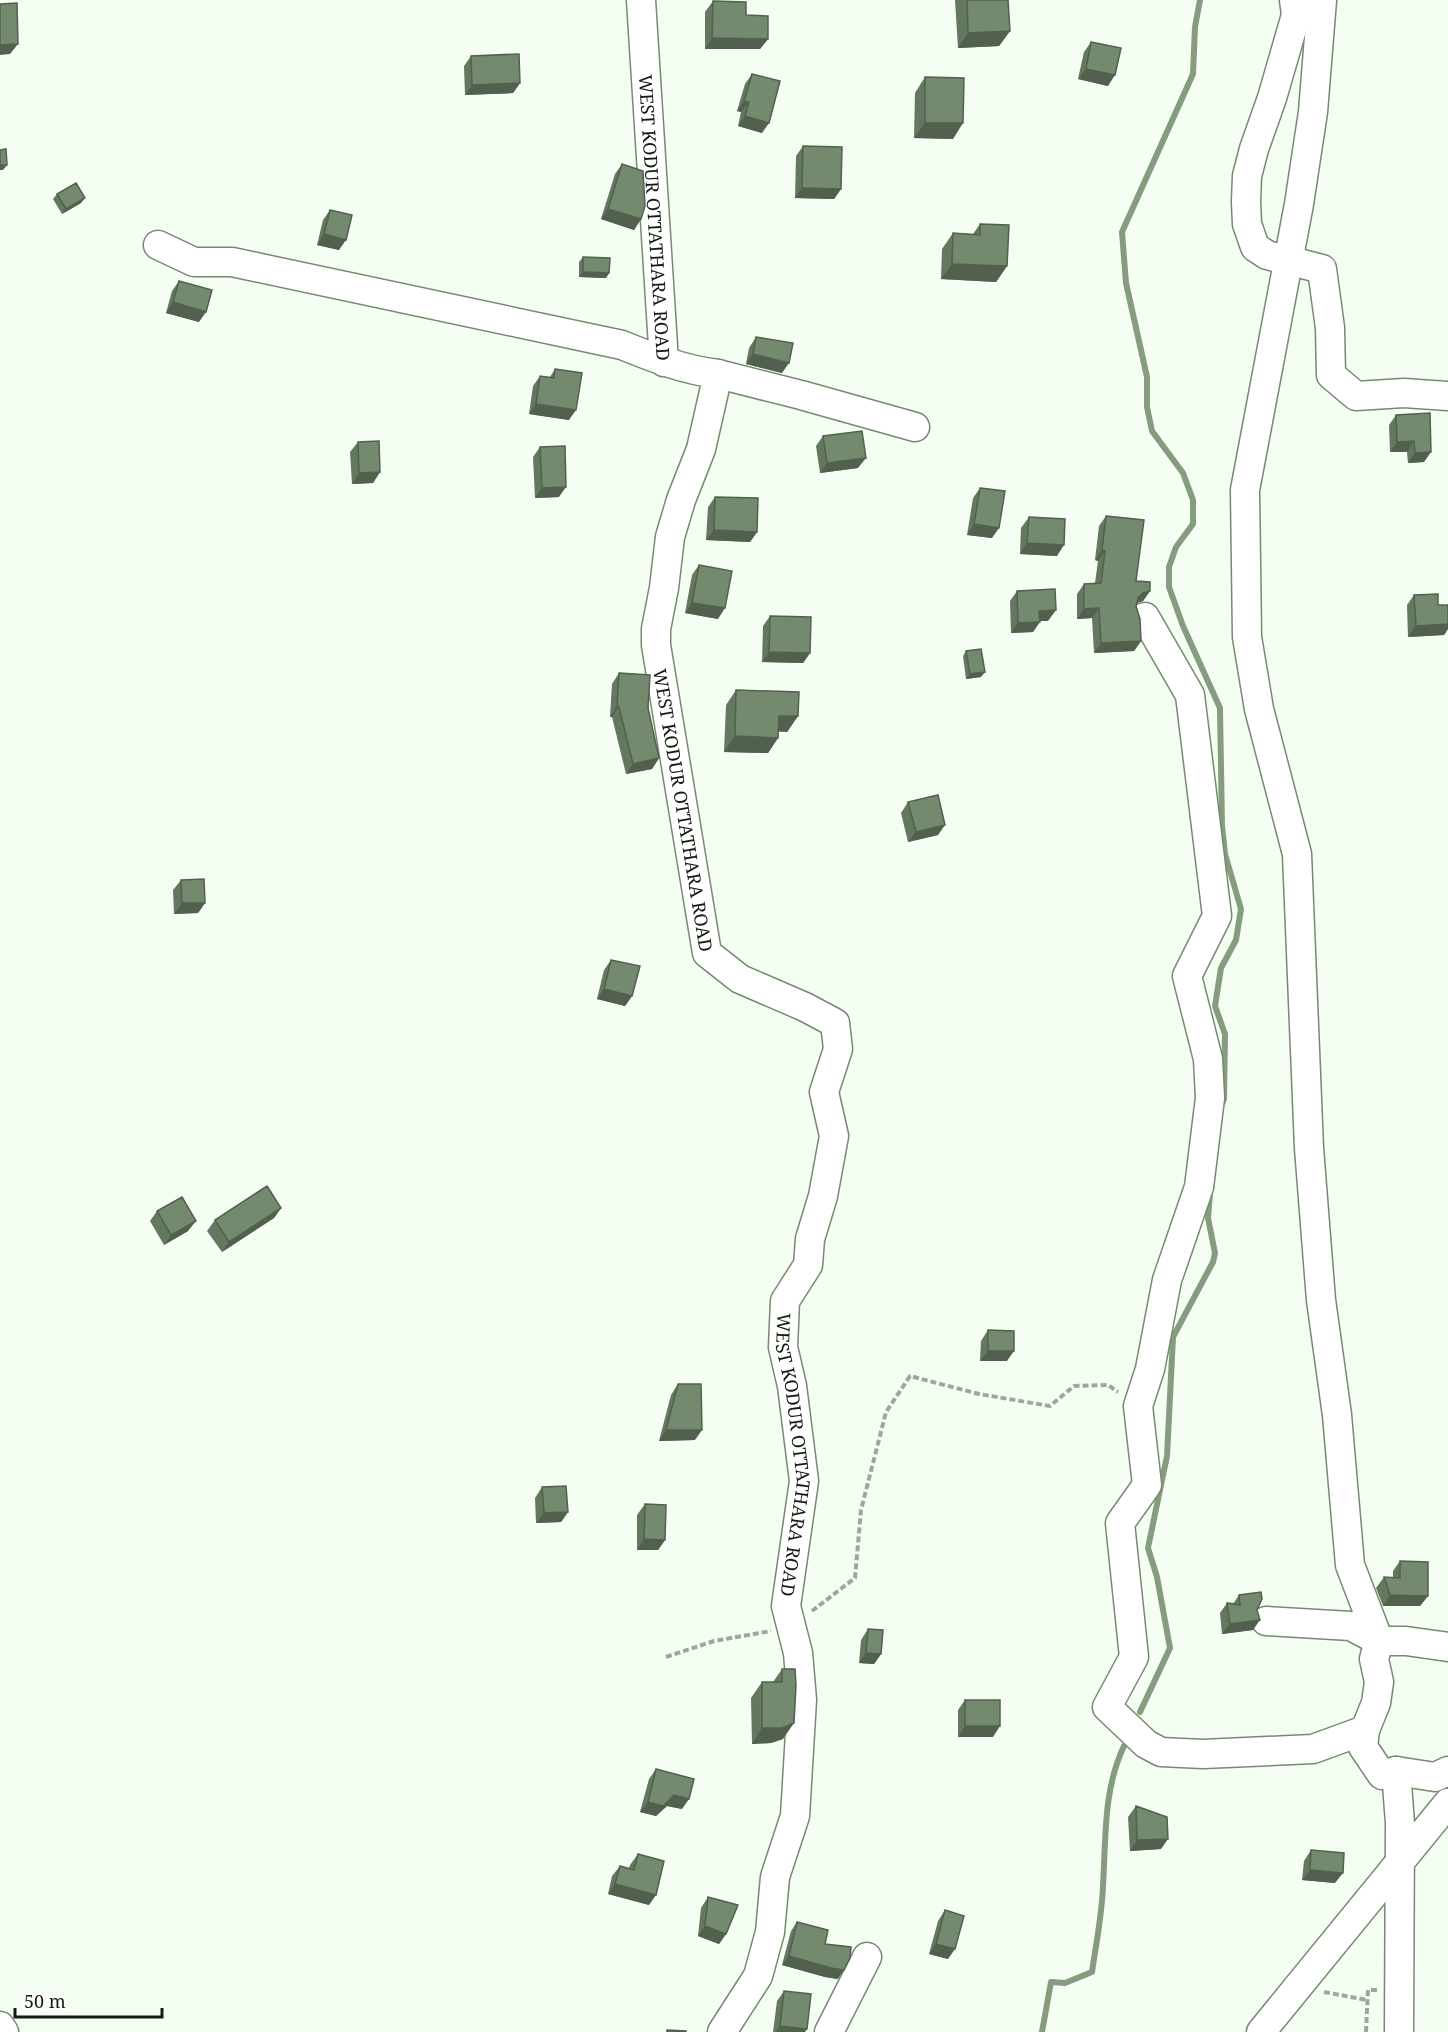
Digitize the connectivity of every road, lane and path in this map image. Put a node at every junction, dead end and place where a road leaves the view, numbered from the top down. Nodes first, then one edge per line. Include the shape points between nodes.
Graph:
1 (641, 0) edge
2 (1294, 0) edge
3 (1322, 0) edge
4 (158, 245) dead end
5 (1288, 261) junction
6 (664, 362) junction
7 (718, 374) junction
8 (1448, 396) edge
9 (915, 428) dead end
10 (1146, 617) dead end
11 (1138, 1406) junction
12 (1266, 1621) dead end
13 (791, 1627) junction
14 (1379, 1641) junction
15 (1448, 1647) edge
16 (666, 1657) dead end
17 (1365, 1730) junction
18 (1396, 1771) junction
19 (1448, 1771) edge
20 (1448, 1803) edge
21 (1400, 1862) junction
22 (867, 1957) dead end
23 (1291, 1994) junction
24 (1367, 2000) dead end
25 (0, 2025) edge
26 (4, 2032) edge
27 (722, 2032) edge
28 (829, 2032) edge
29 (1261, 2032) edge
30 (1399, 2032) edge

1 - 6 street, WEST KODUR OTTATHARA ROAD
2 - 5 street via 1296,15 1254,149 1246,202 1254,247
3 - 5 street via 1312,112
4 - 6 street via 194,262 232,262 622,345
5 - 8 street via 1322,269 1331,375 1356,396
5 - 14 street via 1245,490 1247,637 1259,709 1297,854 1309,1148 1321,1300 1337,1415 1350,1565
6 - 7 street, WEST KODUR OTTATHARA ROAD
7 - 9 street
7 - 13 street, WEST KODUR OTTATHARA ROAD via 701,448 670,537 656,629 707,953 740,979 835,1023 838,1049 824,1092 834,1136 824,1196 810,1239 808,1265 785,1301 783,1347 804,1481 786,1606
10 - 11 street via 1190,695 1217,916 1188,976 1208,1059 1210,1098 1199,1187 1167,1280 1150,1369
11 - 13 path via 1108,1385 1074,1386 1050,1406 979,1394 910,1376 886,1412 861,1510 855,1578
11 - 17 street via 1147,1485 1120,1523 1134,1657 1107,1707 1146,1744 1161,1752 1213,1754 1313,1749
12 - 14 street via 1351,1626
13 - 16 path via 714,1641
13 - 27 street, WEST KODUR OTTATHARA ROAD via 798,1653 802,1700 795,1816 775,1877 770,1932 758,1976
14 - 15 street
14 - 17 street via 1374,1659 1379,1683 1376,1703
17 - 18 street via 1363,1747 1382,1775
18 - 19 street via 1435,1777
18 - 21 street
20 - 21 street
21 - 23 street
21 - 30 street
22 - 28 street
23 - 24 path via 1317,1990
23 - 29 street
25 - 26 street

